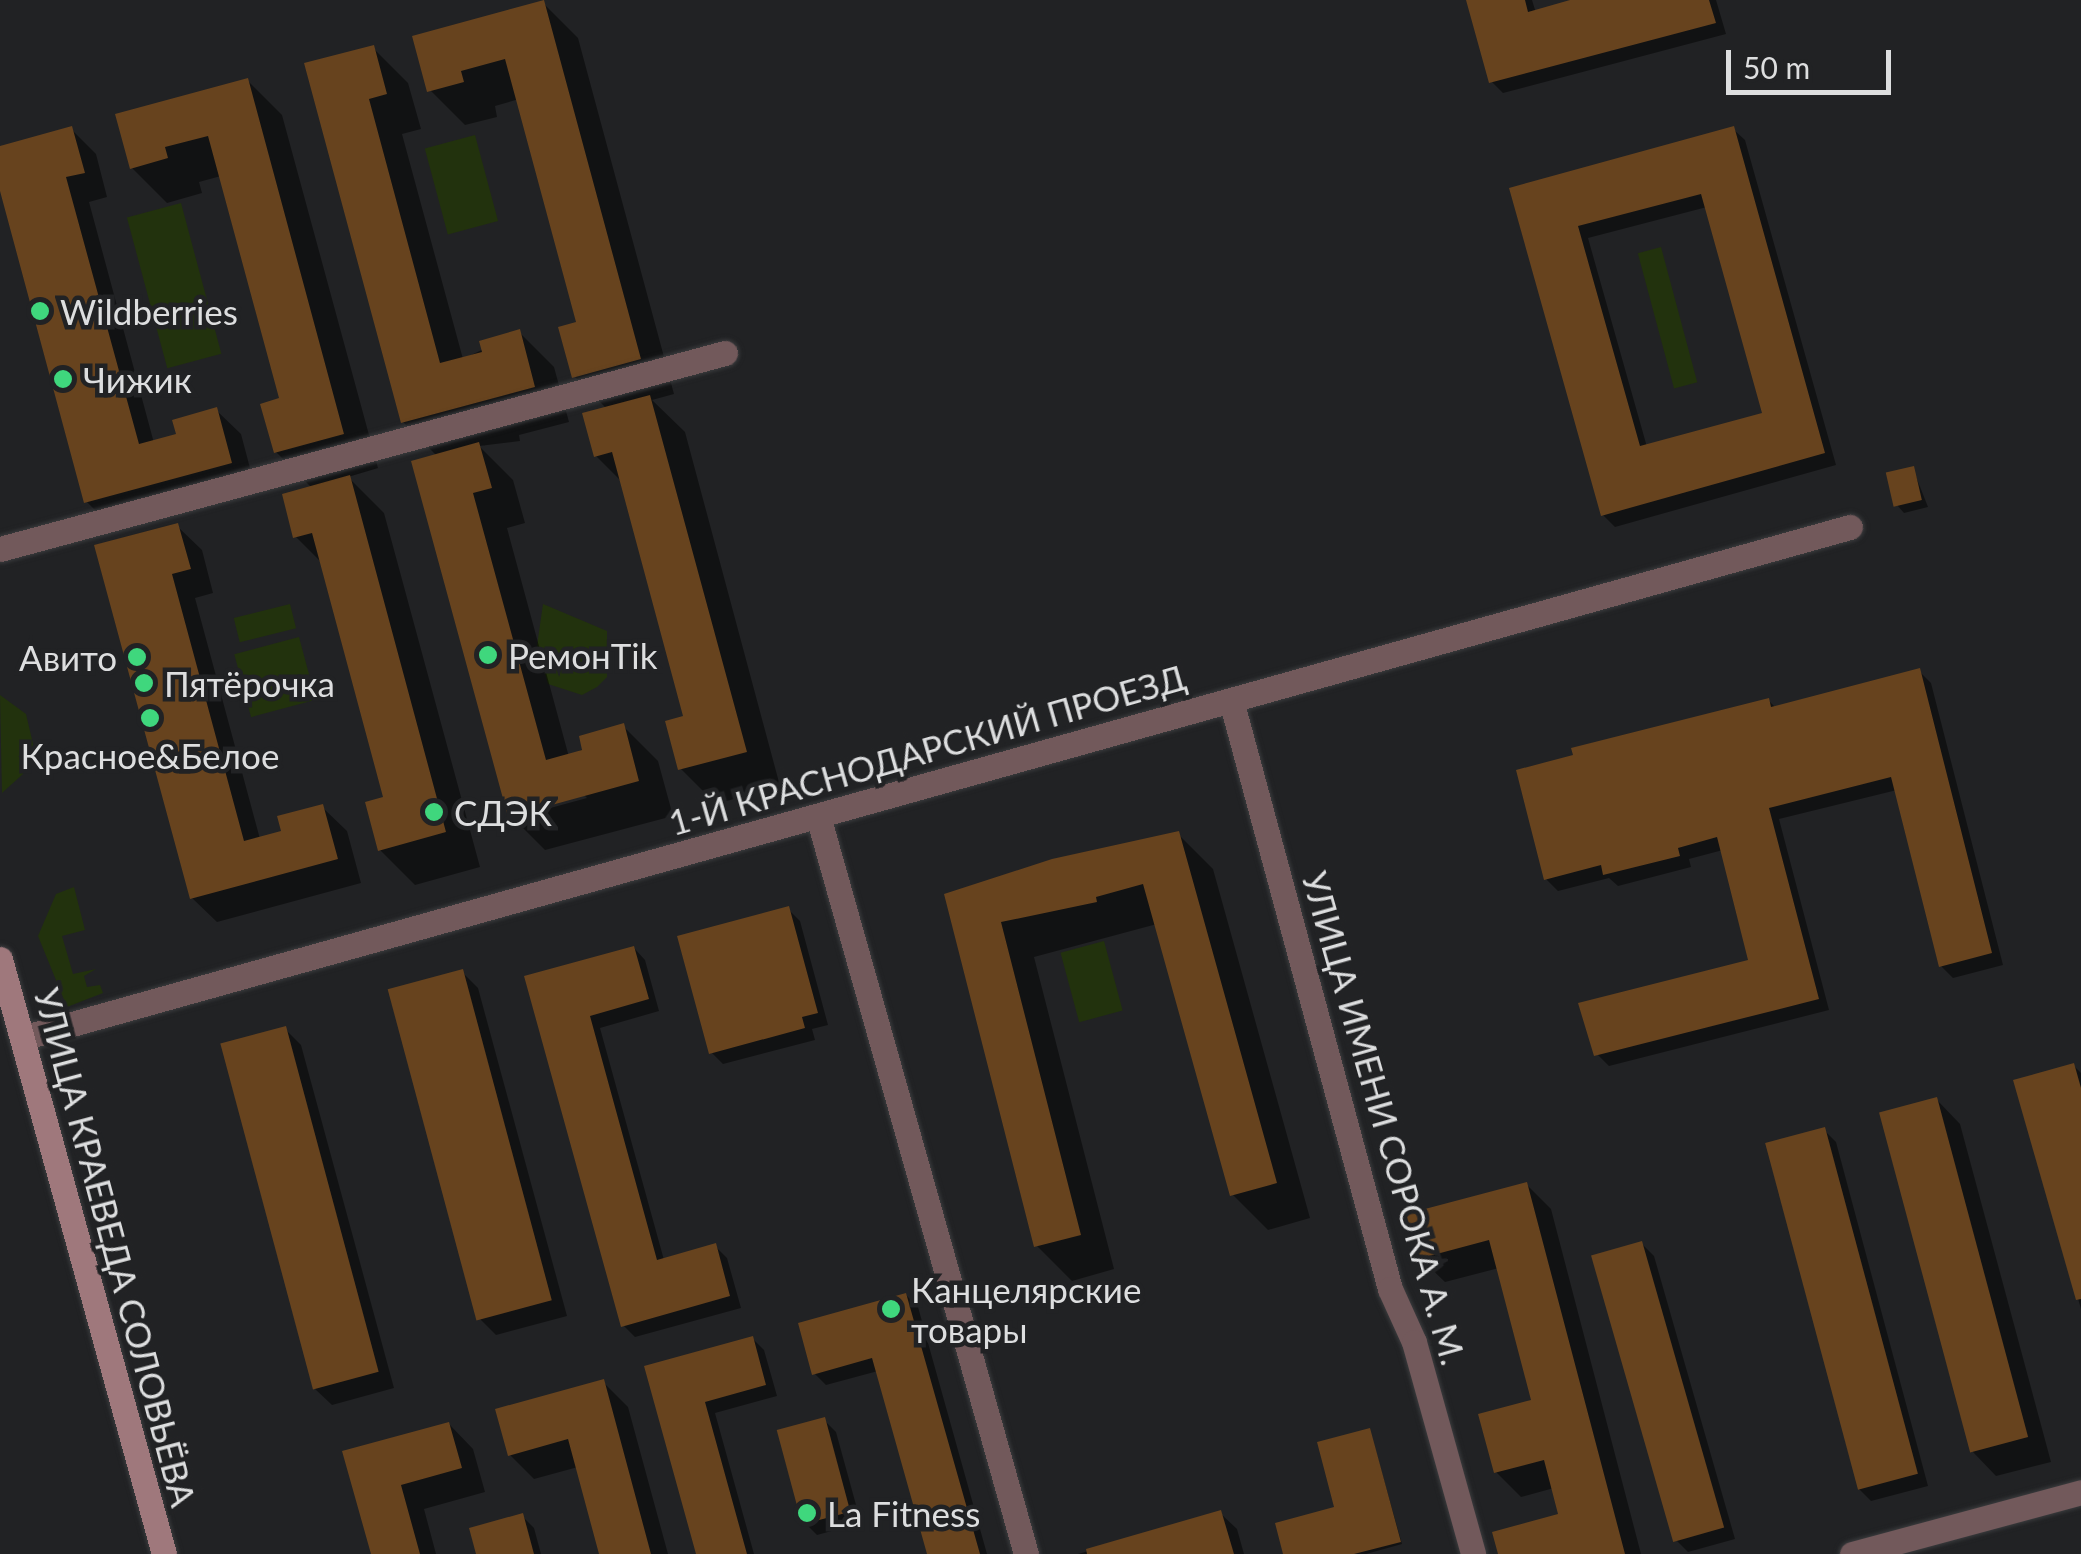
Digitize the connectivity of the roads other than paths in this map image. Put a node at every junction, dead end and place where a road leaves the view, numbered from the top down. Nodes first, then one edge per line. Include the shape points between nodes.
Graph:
1 (725, 354) dead end
2 (1850, 528) dead end
3 (0, 549) edge
4 (1231, 700) junction
5 (818, 816) junction
6 (0, 960) edge
7 (22, 1038) junction
8 (2081, 1492) edge
9 (164, 1554) edge
10 (1026, 1554) edge
11 (1473, 1554) edge
12 (1852, 1554) edge

1 - 3 street
2 - 4 street, 1-Й КРАСНОДАРСКИЙ ПРОЕЗД
4 - 5 street, 1-Й КРАСНОДАРСКИЙ ПРОЕЗД
4 - 11 street, УЛИЦА ИМЕНИ СОРОКА А. М. via 1390,1289 1414,1342
5 - 7 street, 1-Й КРАСНОДАРСКИЙ ПРОЕЗД
5 - 10 street
6 - 7 main road, УЛИЦА КРАЕВЕДА СОЛОВЬЁВА
7 - 9 main road, УЛИЦА КРАЕВЕДА СОЛОВЬЁВА
8 - 12 street

